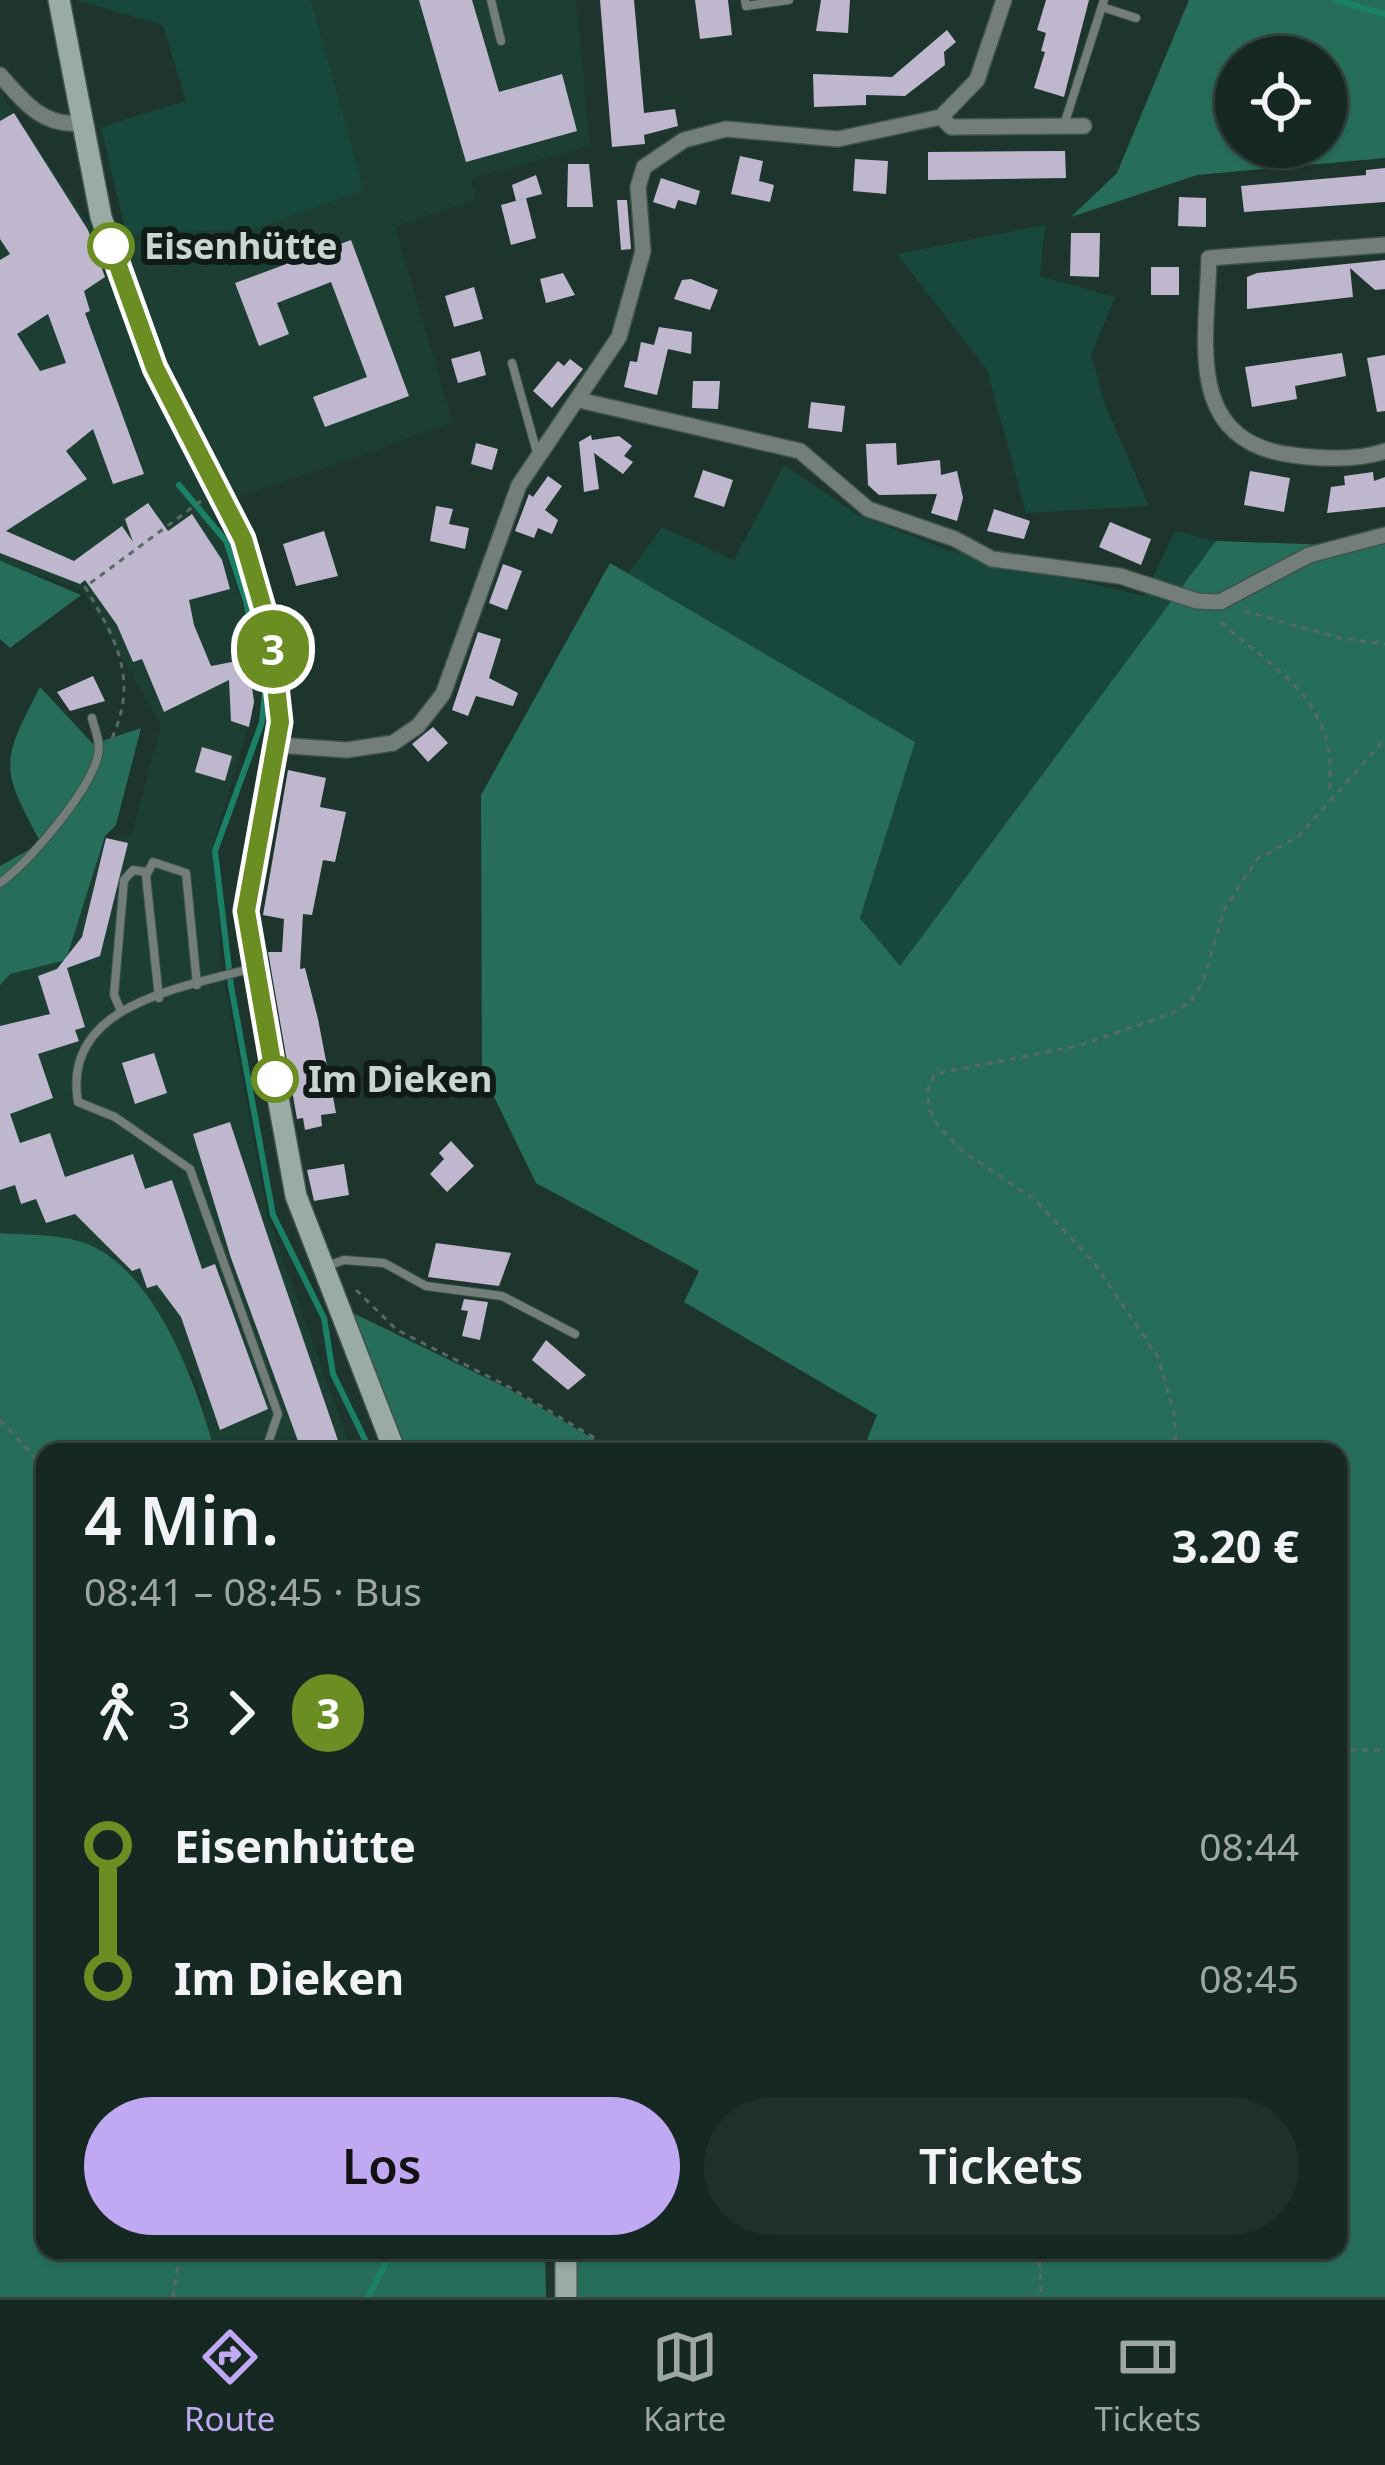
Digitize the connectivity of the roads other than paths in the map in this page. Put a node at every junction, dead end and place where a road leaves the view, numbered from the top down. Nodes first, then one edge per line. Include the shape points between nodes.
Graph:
1 (59, 0) edge
2 (491, 0) edge
3 (745, 0) edge
4 (789, 0) edge
5 (1004, 0) edge
6 (1103, 4) edge
7 (1136, 18) dead end
8 (501, 41) dead end
9 (0, 75) edge
10 (940, 117) junction
11 (81, 123) junction
12 (1084, 126) dead end
13 (1064, 127) junction
14 (1385, 245) edge
15 (512, 363) dead end
16 (580, 400) junction
17 (1385, 451) edge
18 (538, 458) junction
19 (1385, 535) edge
20 (92, 718) dead end
21 (276, 745) junction
22 (147, 873) junction
23 (0, 883) edge
24 (247, 970) junction
25 (197, 985) junction
26 (159, 998) junction
27 (121, 1011) junction
28 (326, 1275) junction
29 (575, 1334) dead end
30 (269, 1443) edge
31 (391, 1443) edge
32 (566, 2259) edge
33 (566, 2297) edge

1 - 11 street
2 - 8 lane
3 - 4 lane
5 - 10 street via 977,80
6 - 7 lane
6 - 13 lane
9 - 11 street via 57,125
10 - 13 street via 952,128
10 - 16 street via 838,139 726,129 661,153 644,167 638,187 643,251 619,337
11 - 21 street via 97,201 155,368 243,539 270,632 280,699
12 - 13 street
14 - 17 street via 1209,259 1207,364 1213,405 1245,441 1324,460
15 - 18 lane
16 - 18 street
16 - 19 street via 800,452 868,509 992,559 1076,567 1197,601 1220,602 1309,554
18 - 21 street via 501,524 443,694 418,726 392,743 347,750
20 - 23 lane via 100,748 95,765 41,843
21 - 24 street via 247,895
22 - 25 lane via 154,862 186,873
22 - 26 lane
22 - 27 lane via 133,870 124,880 114,995
24 - 25 lane
24 - 28 street via 296,1196
25 - 26 lane
26 - 27 lane
27 - 30 lane via 99,1023 82,1050 78,1102 115,1117 190,1169 278,1414
28 - 29 lane via 344,1260 384,1263 426,1286 502,1296
28 - 31 street
32 - 33 street

